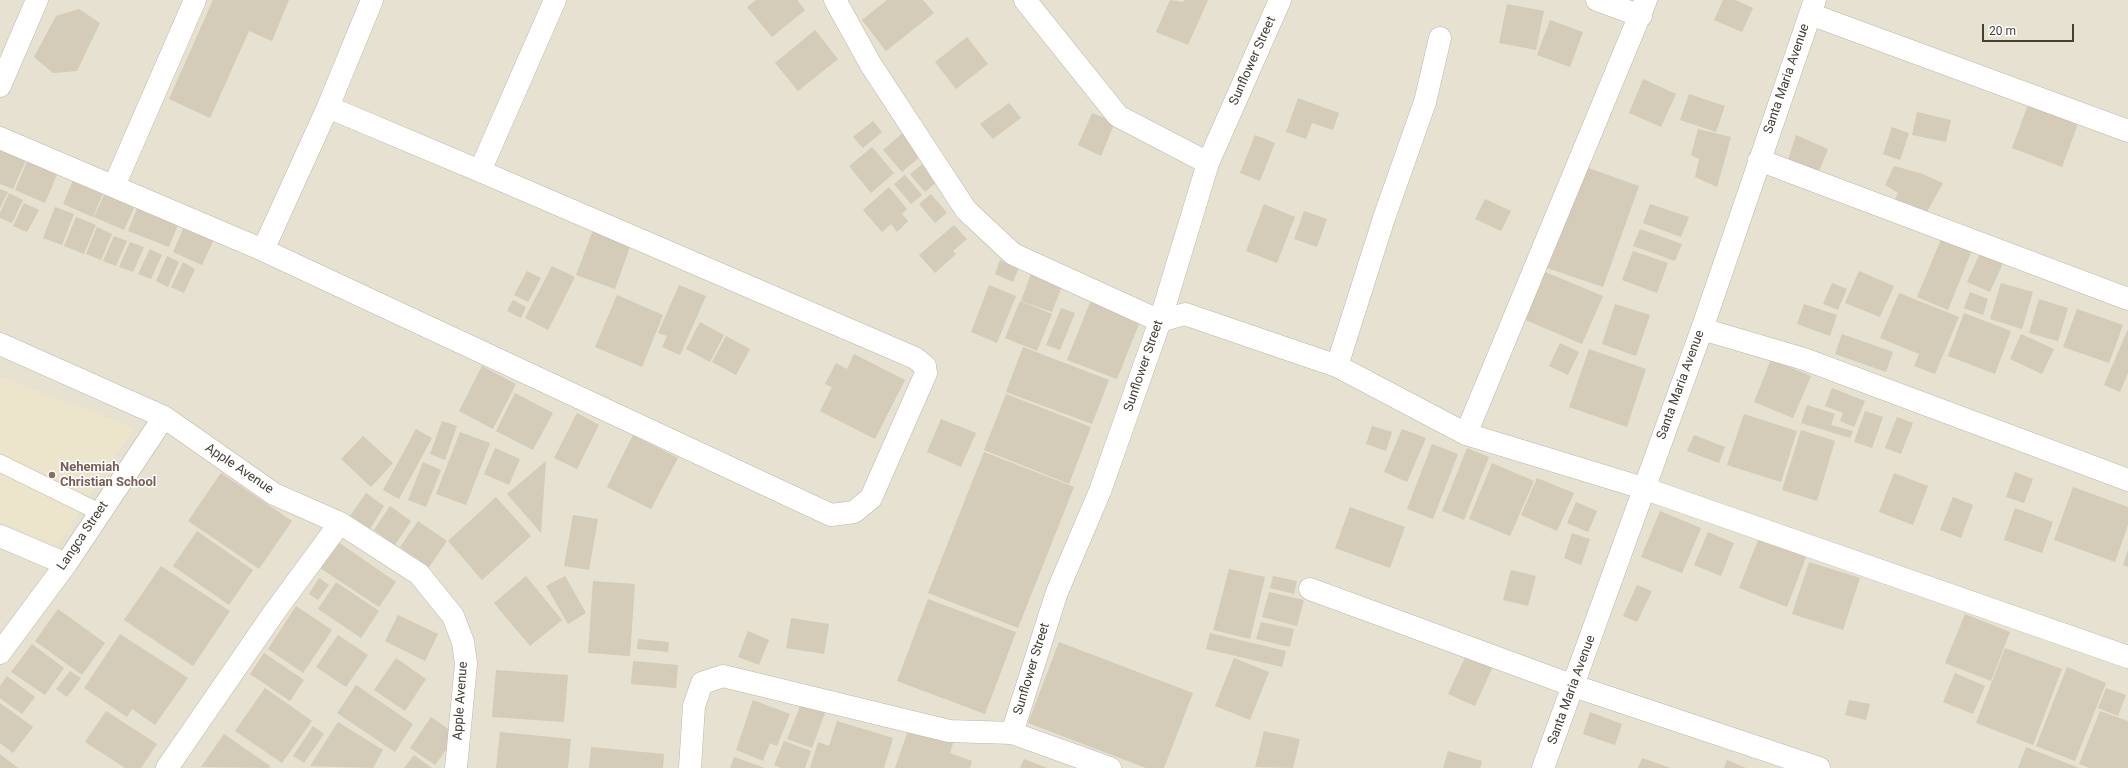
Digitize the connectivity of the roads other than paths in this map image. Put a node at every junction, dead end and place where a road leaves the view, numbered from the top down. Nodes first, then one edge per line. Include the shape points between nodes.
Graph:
1 (37, 0) edge
2 (194, 0) edge
3 (372, 0) edge
4 (555, 0) edge
5 (835, 0) edge
6 (1025, 0) edge
7 (1280, 0) edge
8 (1597, 0) edge
9 (1813, 7) edge
10 (1644, 8) edge
11 (1440, 38) dead end
12 (0, 86) edge
13 (328, 107) junction
14 (2128, 131) edge
15 (0, 138) edge
16 (1759, 160) junction
17 (1208, 163) junction
18 (480, 170) junction
19 (114, 186) junction
20 (263, 250) junction
21 (2128, 299) edge
22 (1160, 321) junction
23 (1702, 329) junction
24 (0, 344) edge
25 (1337, 366) junction
26 (164, 417) junction
27 (1466, 434) junction
28 (0, 463) edge
29 (2128, 480) edge
30 (1643, 488) junction
31 (99, 512) junction
32 (340, 523) junction
33 (0, 536) edge
34 (66, 564) junction
35 (1310, 589) dead end
36 (0, 653) edge
37 (2128, 657) edge
38 (1574, 686) junction
39 (1012, 733) junction
40 (167, 768) edge
41 (456, 768) edge
42 (690, 768) edge
43 (1110, 768) edge
44 (1543, 768) edge
45 (1818, 768) edge

1 - 12 street
2 - 19 street
3 - 13 street
4 - 18 street
5 - 22 street via 871,65 966,210 1013,254
6 - 17 street via 1118,116
7 - 17 street, Sunflower Street
8 - 10 street
9 - 14 street
9 - 16 street, Santa Maria Avenue
10 - 27 street
11 - 25 street via 1425,102 1384,218
13 - 18 street
13 - 20 street
15 - 19 street
16 - 21 street
16 - 23 street, Santa Maria Avenue
17 - 22 street, Sunflower Street
18 - 20 street via 915,358 925,366 926,373 872,498 854,512 831,515
19 - 20 street
22 - 25 street via 1185,314
22 - 39 street, Sunflower Street via 1100,491 1057,592
23 - 29 street via 1804,359
23 - 30 street, Santa Maria Avenue
24 - 26 street, Apple Avenue
25 - 27 street
26 - 31 street, Langca Street
26 - 32 street, Apple Avenue via 274,494
27 - 30 street
28 - 31 lane
30 - 37 street
30 - 38 street, Santa Maria Avenue
31 - 34 street, Langca Street
32 - 40 street via 273,614
32 - 41 street, Apple Avenue via 419,574 453,616 463,642 466,664
33 - 34 street
34 - 36 street, Langca Street
35 - 38 street
38 - 44 street, Santa Maria Avenue
38 - 45 street
39 - 42 street via 949,731 723,676 702,683 694,706
39 - 43 street

